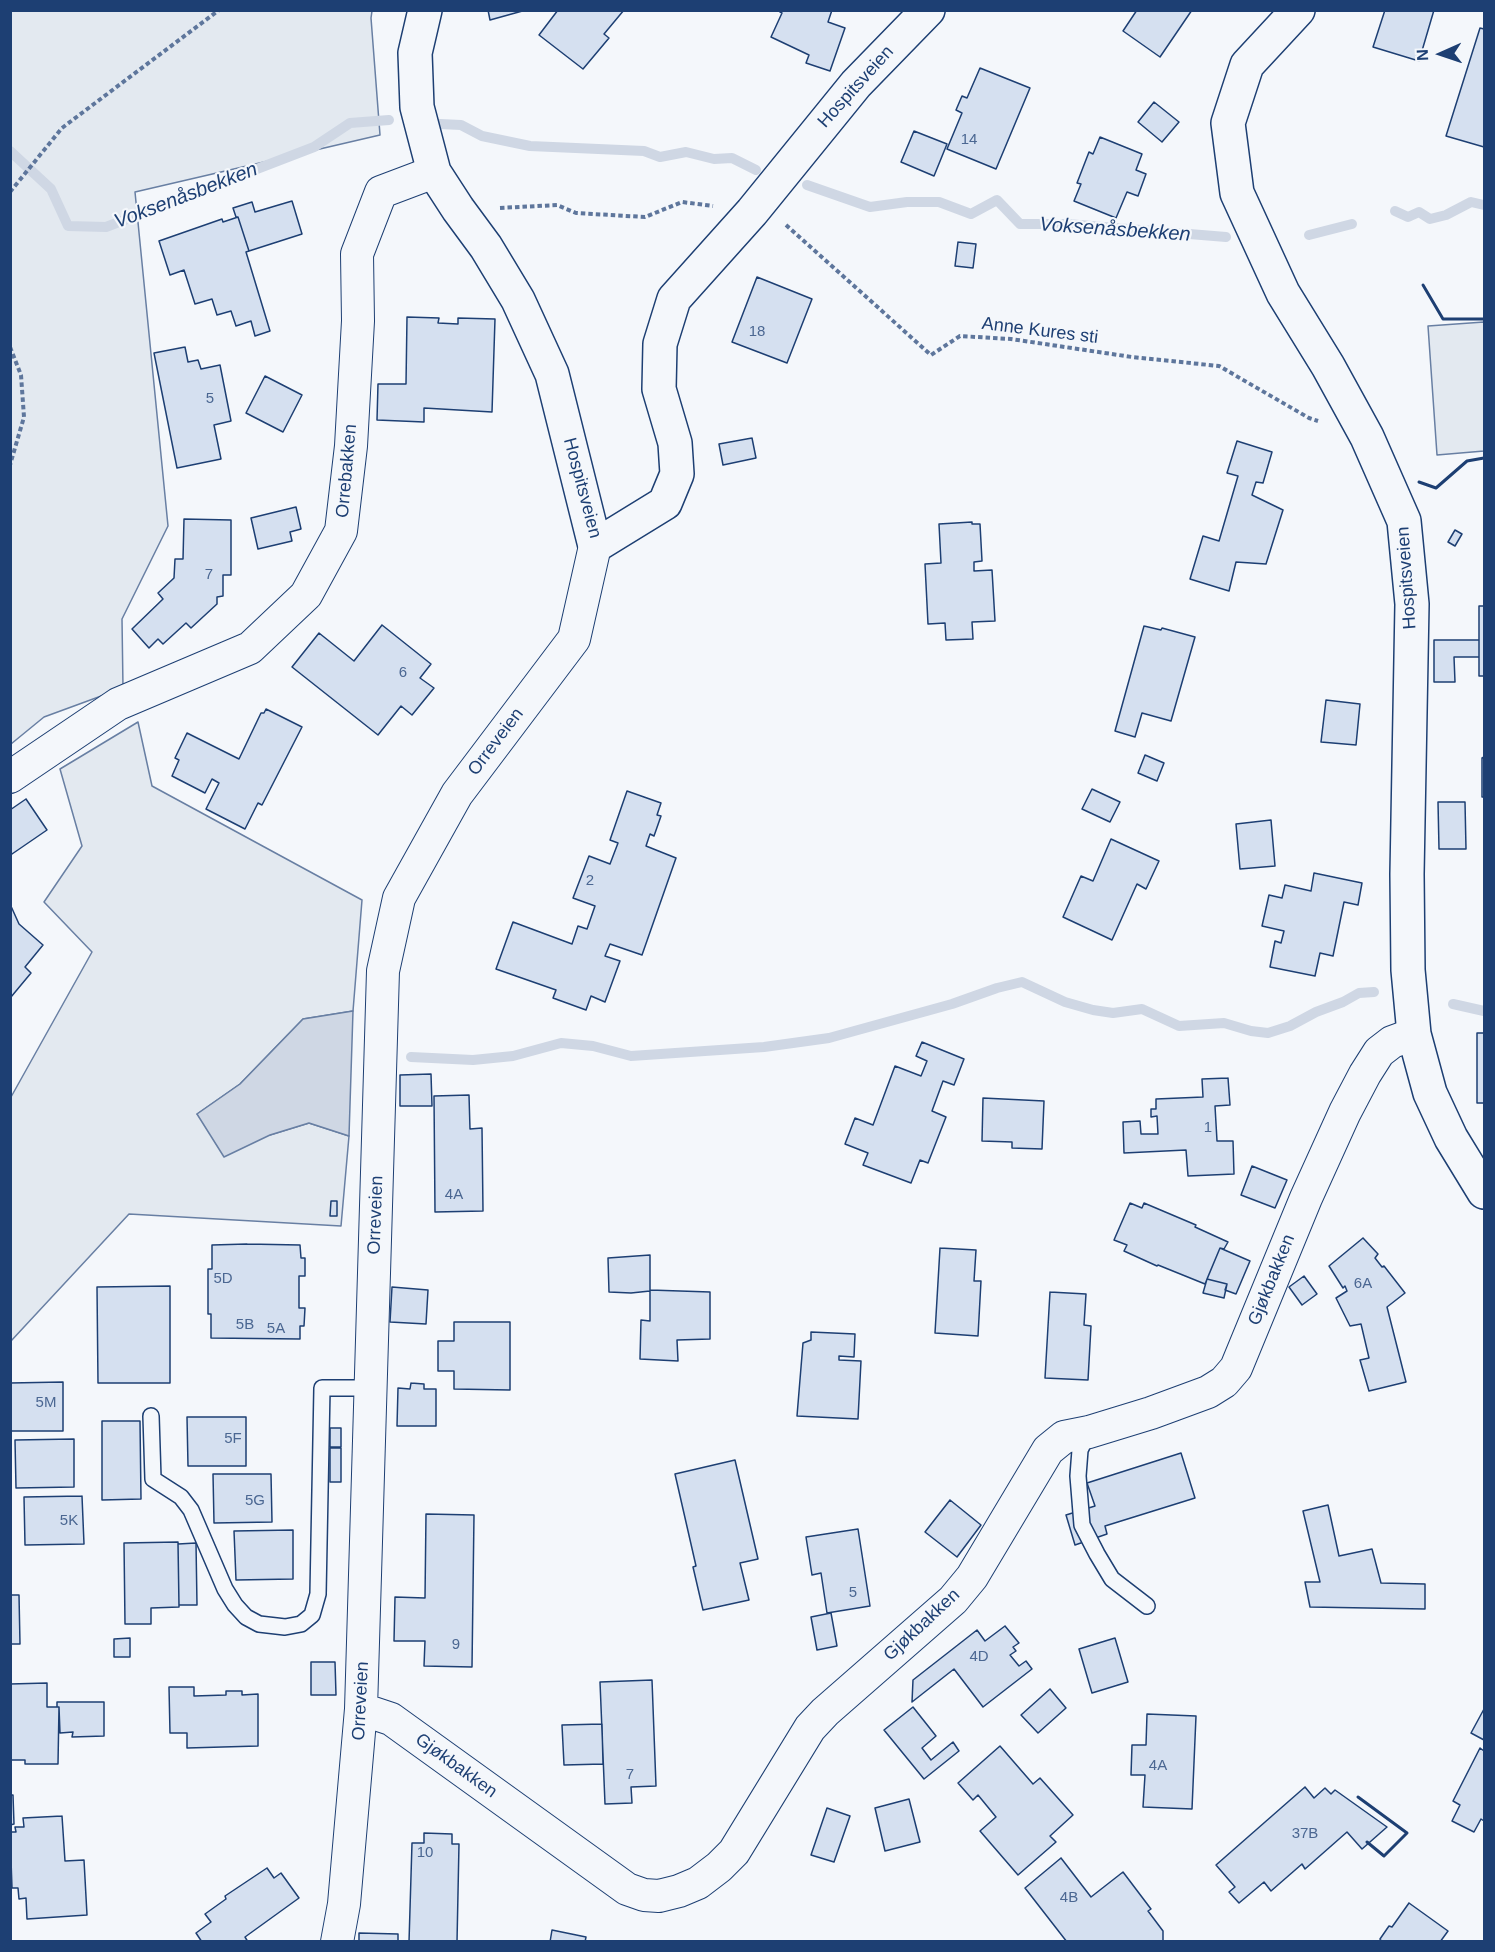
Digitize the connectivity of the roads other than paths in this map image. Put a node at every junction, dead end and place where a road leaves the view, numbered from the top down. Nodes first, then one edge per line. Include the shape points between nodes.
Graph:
1 (425, 10) edge
2 (928, 10) edge
3 (1298, 10) edge
4 (434, 172) junction
5 (595, 546) junction
6 (10, 777) edge
7 (1413, 1034) junction
8 (1485, 1192) edge
9 (370, 1388) junction
10 (151, 1416) dead end
11 (1088, 1431) junction
12 (1147, 1606) dead end
13 (361, 1709) junction
14 (337, 1941) edge

1 - 4 street, Hospitsveien via 416,54 417,107
2 - 5 street, Hospitsveien via 856,84 752,212 674,299 660,344 659,389 675,443 677,474 665,503
3 - 7 street, Hospitsveien via 1247,65 1228,123 1237,193 1283,293 1367,437 1404,521 1412,604 1407,874
4 - 5 street, Hospitsveien via 518,300 552,374
4 - 6 street, Orrebakken via 381,192 357,254 358,321 351,446 341,531 306,595 250,648 118,704
5 - 9 street, Orreveien via 574,639 457,794 399,898 383,971
7 - 8 street, Hospitsveien via 1430,1093 1451,1138
7 - 11 street, Gjøkbakken via 1379,1052 1360,1083 1305,1198 1236,1368 1208,1392
9 - 10 lane via 322,1388 318,1594 312,1615 302,1624 285,1627 259,1624 235,1605 191,1510 181,1497 153,1479
9 - 13 street, Orreveien
11 - 12 lane via 1080,1450 1078,1476 1083,1525 1112,1579
11 - 13 street, Gjøkbakken via 1064,1437 1048,1450 985,1558 952,1600 825,1712 810,1728 734,1852 698,1883 679,1891 659,1896 627,1890 391,1719
13 - 14 street, Orreveien via 344,1904

